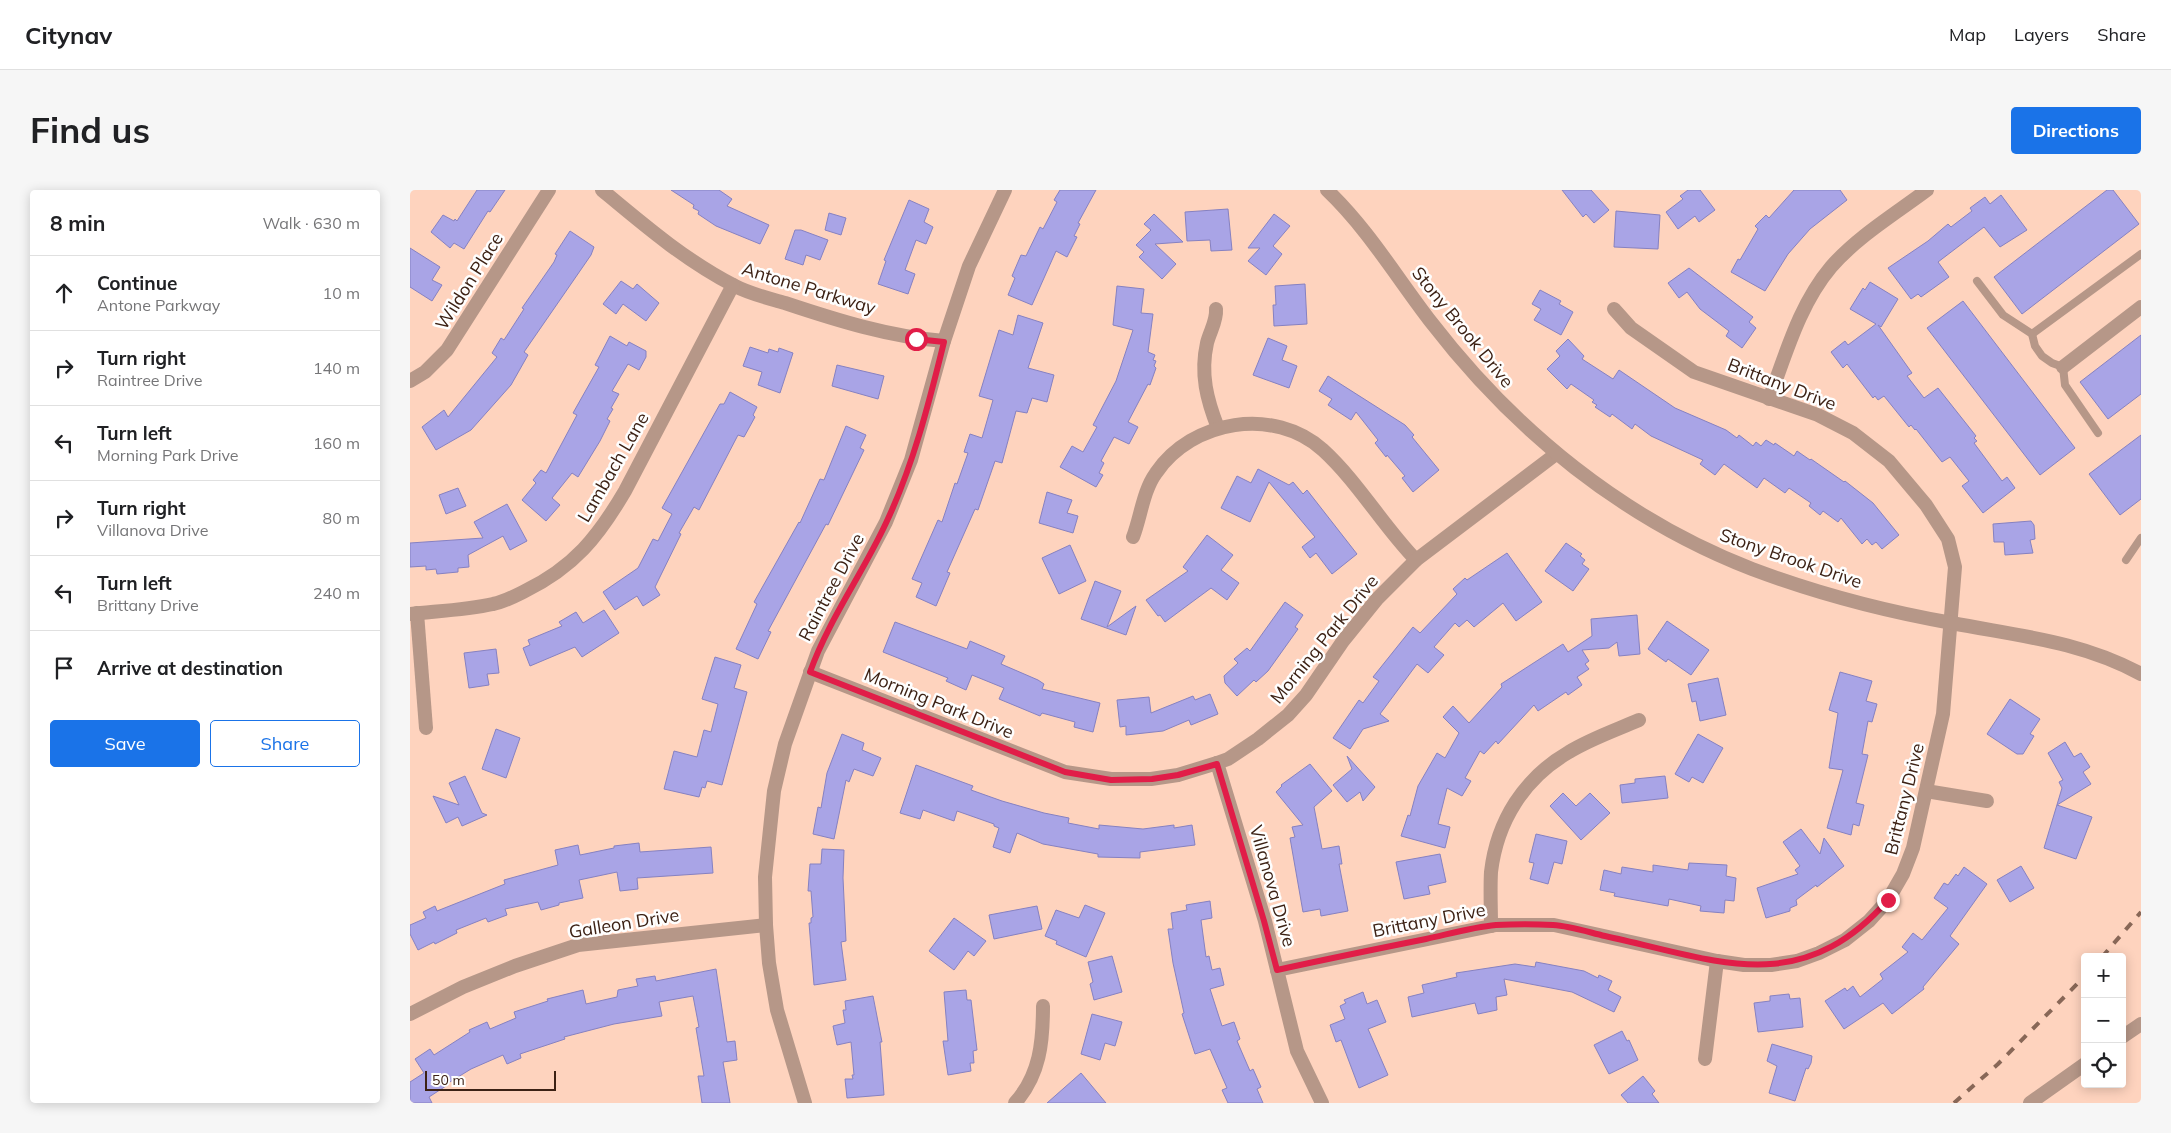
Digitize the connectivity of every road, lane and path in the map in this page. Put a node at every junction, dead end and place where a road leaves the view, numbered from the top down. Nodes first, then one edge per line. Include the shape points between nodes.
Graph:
1 (549, 190) edge
2 (602, 190) edge
3 (1005, 190) edge
4 (1327, 190) edge
5 (1927, 190) edge
6 (2141, 254) edge
7 (1977, 281) dead end
8 (733, 285) junction
9 (2141, 307) edge
10 (1216, 309) dead end
11 (1614, 309) dead end
12 (2032, 334) junction
13 (944, 342) junction
14 (2063, 367) junction
15 (410, 382) edge
16 (1769, 399) junction
17 (1218, 428) junction
18 (2098, 433) dead end
19 (1556, 454) junction
20 (1133, 536) dead end
21 (2141, 538) edge
22 (1416, 560) junction
23 (2126, 560) dead end
24 (413, 613) edge
25 (1949, 623) junction
26 (810, 672) junction
27 (2141, 674) edge
28 (1639, 720) dead end
29 (426, 728) dead end
30 (1217, 764) junction
31 (1926, 792) junction
32 (1987, 801) dead end
33 (766, 925) junction
34 (1491, 926) junction
35 (1717, 960) junction
36 (1277, 970) junction
37 (1043, 1006) dead end
38 (410, 1014) edge
39 (2141, 1024) edge
40 (2126, 1034) edge
41 (1705, 1059) dead end
42 (2081, 1067) edge
43 (805, 1103) edge
44 (1015, 1103) edge
45 (1322, 1103) edge
46 (2030, 1103) edge

1 - 15 street, Wildon Place via 447,350
2 - 8 street, Antone Parkway via 656,235
3 - 13 street, Raintree Drive via 970,266
4 - 19 street, Stony Brook Drive via 1364,231 1474,376
5 - 16 street via 1851,247 1826,273 1804,309
6 - 12 lane
7 - 12 lane via 2003,315
8 - 13 street, Antone Parkway via 811,312 916,339
8 - 24 street, Lambach Lane via 625,491 588,546 558,573 495,604
9 - 14 street
10 - 17 street via 1217,318 1209,335 1203,368 1209,404
11 - 16 street, Brittany Drive via 1631,328 1694,372
12 - 14 lane via 2042,356
13 - 26 street, Raintree Drive via 911,460 886,522 823,640
14 - 18 lane via 2065,385
16 - 25 street, Brittany Drive via 1818,414 1853,433 1889,462 1926,505 1948,539 1955,567
17 - 20 street via 1181,447 1157,471 1145,496
17 - 22 street via 1239,423 1260,424 1283,428 1309,440 1333,461
19 - 22 street, Morning Park Drive
19 - 25 street, Stony Brook Drive via 1618,500 1702,547 1751,568 1833,596
21 - 23 lane
22 - 30 street, Morning Park Drive via 1377,599 1288,715 1258,740
24 - 29 street
25 - 27 street, Stony Brook Drive via 2072,646 2113,659
25 - 31 street, Brittany Drive via 1943,714
26 - 30 street, Morning Park Drive via 1065,772 1111,780 1152,779
26 - 33 street, Raintree Drive via 785,744 774,791 765,876
28 - 34 street via 1558,758 1518,796 1495,847 1491,873
30 - 36 street, Villanova Drive
31 - 32 street
31 - 35 street, Brittany Drive via 1913,848 1903,874 1888,900 1869,922 1845,940 1797,961 1744,965
33 - 38 street, Galleon Drive via 578,945 463,987
33 - 43 street, Raintree Drive via 777,1010
34 - 35 street, Brittany Drive via 1554,925
34 - 36 street, Brittany Drive
35 - 41 street
36 - 45 street, Villanova Drive via 1297,1051
37 - 44 street via 1041,1054 1033,1075
39 - 40 street
42 - 46 street

